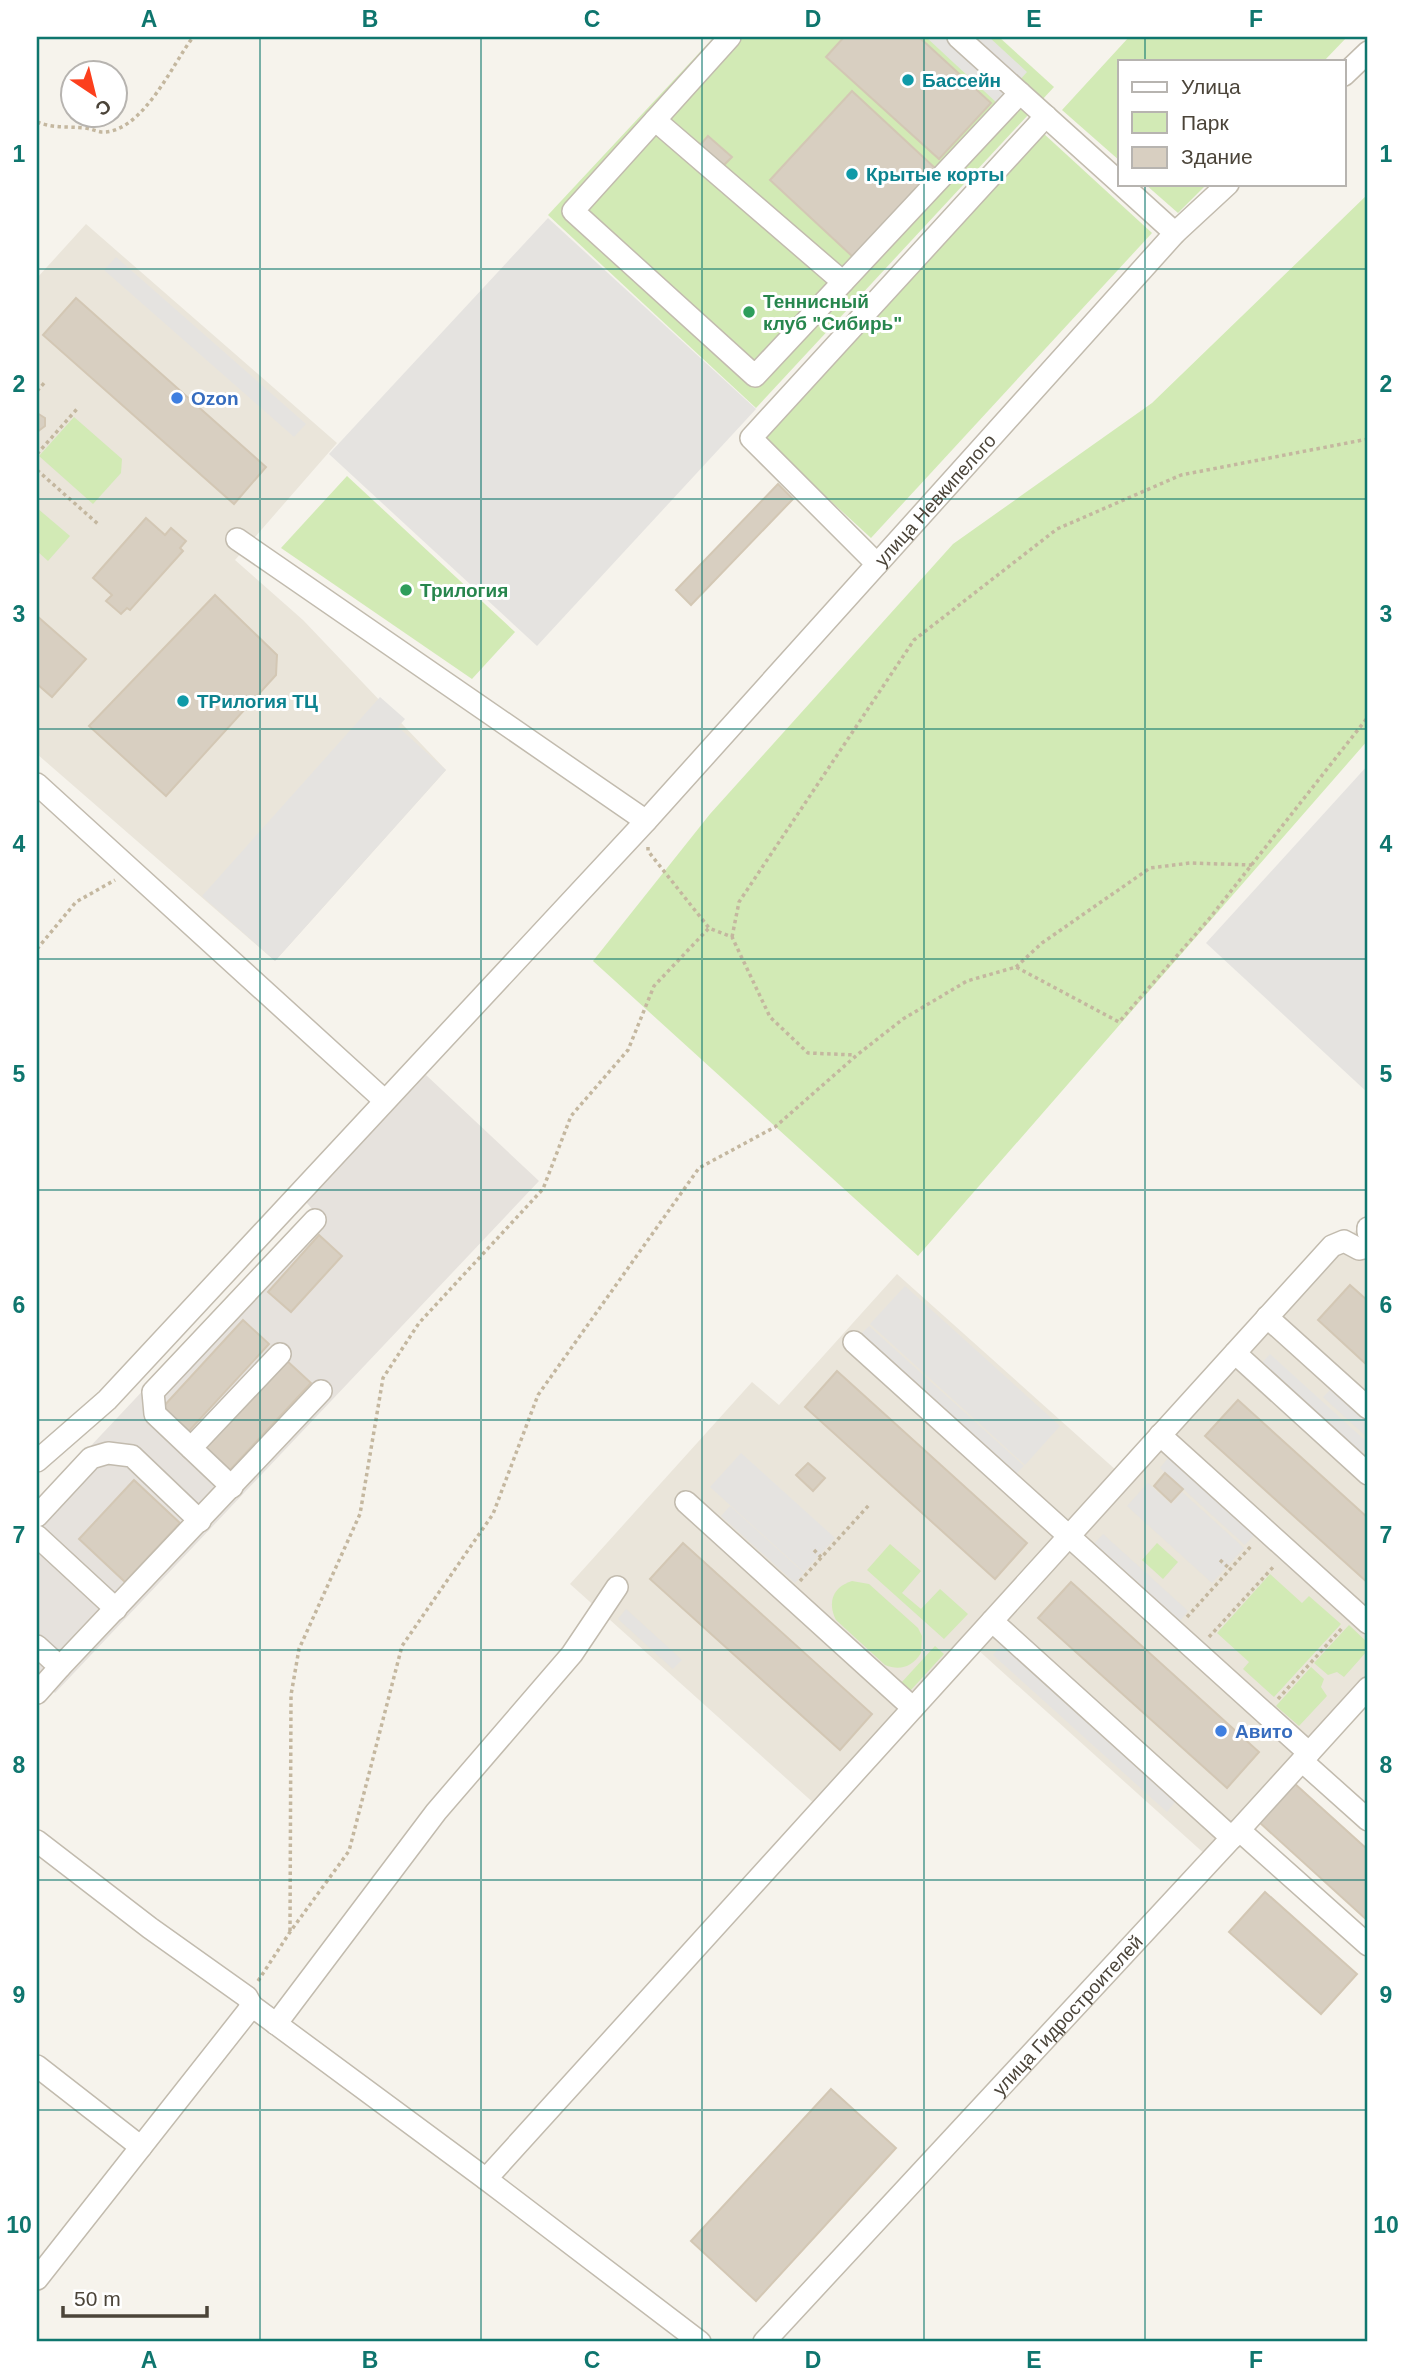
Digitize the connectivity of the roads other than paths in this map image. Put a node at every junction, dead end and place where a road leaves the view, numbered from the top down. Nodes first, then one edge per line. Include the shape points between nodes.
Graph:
1 (730, 37) edge
2 (958, 37) edge
3 (1368, 52) edge
4 (1346, 73) edge
5 (1020, 93) junction
6 (1046, 116) junction
7 (655, 120) junction
8 (1118, 181) edge
9 (1123, 186) edge
10 (1226, 186) edge
11 (1175, 233) junction
12 (843, 282) junction
13 (237, 539) dead end
14 (877, 564) junction
15 (37, 784) edge
16 (646, 821) junction
17 (384, 1100) junction
18 (315, 1220) dead end
19 (1368, 1247) edge
20 (1267, 1317) junction
21 (854, 1342) dead end
22 (1234, 1353) junction
23 (280, 1354) dead end
24 (321, 1391) dead end
25 (1368, 1408) edge
26 (1160, 1435) junction
27 (191, 1448) junction
28 (37, 1461) edge
29 (1368, 1474) edge
30 (232, 1487) junction
31 (686, 1502) dead end
32 (37, 1516) edge
33 (200, 1521) junction
34 (37, 1536) edge
35 (1069, 1536) junction
36 (617, 1587) dead end
37 (116, 1609) junction
38 (1362, 1618) edge
39 (992, 1621) junction
40 (37, 1646) edge
41 (60, 1667) junction
42 (1368, 1688) edge
43 (37, 1693) edge
44 (913, 1708) junction
45 (1306, 1757) junction
46 (1368, 1820) edge
47 (1235, 1834) junction
48 (37, 1841) edge
49 (1368, 1945) edge
50 (250, 2002) junction
51 (276, 2024) junction
52 (37, 2066) edge
53 (141, 2147) junction
54 (486, 2179) junction
55 (37, 2279) edge
56 (700, 2342) edge
57 (764, 2342) edge

1 - 7 street
2 - 5 street
3 - 4 street
5 - 6 street
5 - 12 street
6 - 8 street
6 - 14 street via 751,438
7 - 12 street
7 - 12 street via 573,211 755,376
9 - 11 street
10 - 11 street, улица Невкипелого
11 - 14 street, улица Невкипелого
13 - 16 street
14 - 16 street, улица Невкипелого
15 - 17 street
16 - 17 street, улица Невкипелого
17 - 28 street, улица Невкипелого via 107,1400
18 - 27 street via 153,1392 155,1414
19 - 20 street via 1337,1242
20 - 22 street
20 - 25 street
21 - 35 street
22 - 26 street
22 - 29 street
23 - 27 street
24 - 30 street
26 - 35 street
26 - 38 street
27 - 30 street
30 - 33 street
31 - 44 street
32 - 33 street via 91,1458 108,1453 132,1456
33 - 37 street
34 - 37 street
35 - 39 street
35 - 45 street via 1265,1713
36 - 51 street via 572,1654 436,1812
37 - 41 street
39 - 44 street
39 - 47 street
40 - 41 street
41 - 43 street
42 - 45 street, улица Гидростроителей
44 - 54 street
45 - 46 street
45 - 47 street, улица Гидростроителей
47 - 49 street
47 - 57 street, улица Гидростроителей
48 - 50 street
50 - 51 street
50 - 53 street
51 - 54 street
52 - 53 street
53 - 55 street
54 - 56 street

